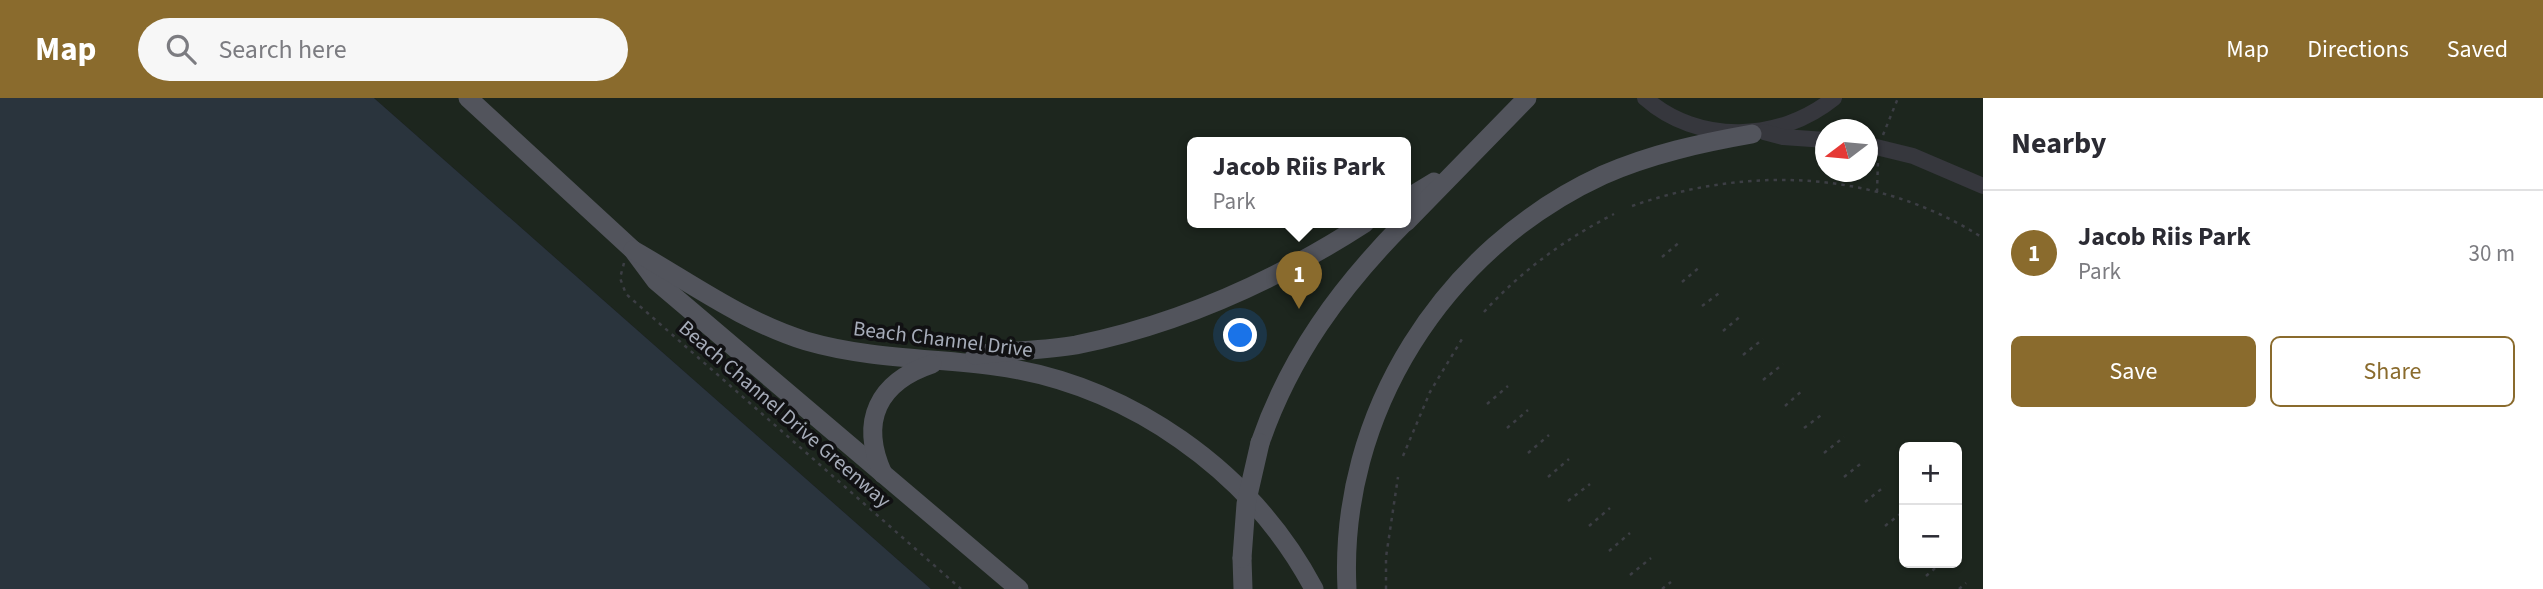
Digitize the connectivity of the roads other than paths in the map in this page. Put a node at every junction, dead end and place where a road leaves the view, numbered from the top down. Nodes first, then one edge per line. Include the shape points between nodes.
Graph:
1 (468, 98) edge
2 (1527, 98) edge
3 (1645, 98) edge
4 (1834, 98) edge
5 (1757, 133) junction
6 (1815, 139) edge
7 (1878, 152) edge
8 (1455, 169) junction
9 (1983, 186) edge
10 (1411, 196) edge
11 (1411, 216) edge
12 (1356, 228) edge
13 (1399, 228) edge
14 (633, 250) junction
15 (939, 361) junction
16 (884, 475) junction
17 (1019, 589) edge
18 (1242, 589) edge
19 (1314, 589) edge
20 (1347, 589) edge

1 - 14 main road, Beach Channel Drive
2 - 8 main road
3 - 5 street via 1688,123
4 - 5 street via 1804,118
5 - 6 street
5 - 20 main road via 1661,154 1579,187 1515,229 1454,287 1405,354 1366,437 1348,520
7 - 9 street via 1913,156
8 - 10 main road
8 - 11 main road
12 - 15 main road via 1262,282 1143,328 1056,348
13 - 18 main road, bridge via 1359,270 1313,331 1283,383 1260,443 1245,512
14 - 15 main road, Beach Channel Drive via 712,300 769,328 845,350
14 - 16 main road, Beach Channel Drive via 656,281
15 - 16 main road via 902,376 881,399 872,430
15 - 19 main road, Beach Channel Drive via 1065,381 1154,422 1200,454 1250,501
16 - 17 main road, Beach Channel Drive

